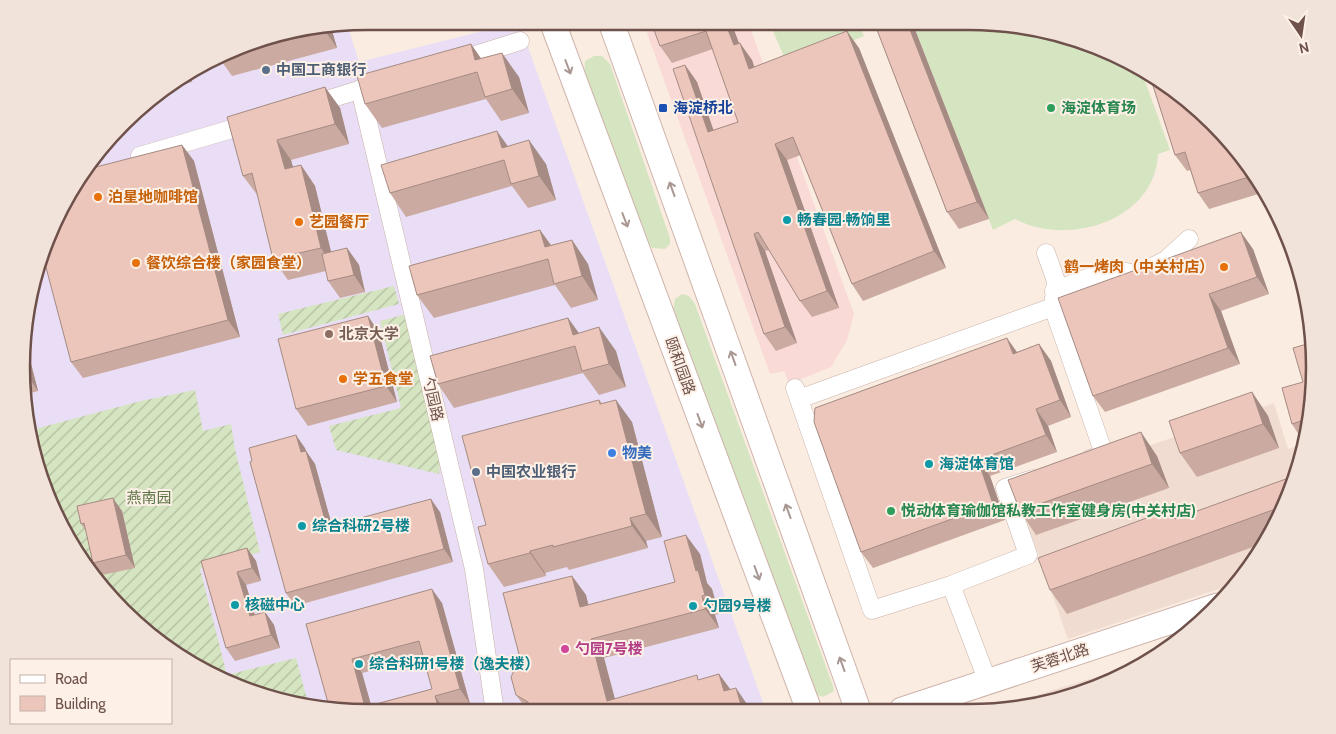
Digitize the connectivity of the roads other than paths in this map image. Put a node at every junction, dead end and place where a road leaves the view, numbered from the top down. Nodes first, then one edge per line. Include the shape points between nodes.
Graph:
1 (555, 30) edge
2 (614, 30) edge
3 (520, 41) dead end
4 (436, 67) edge
5 (388, 81) edge
6 (360, 90) junction
7 (295, 110) edge
8 (267, 119) edge
9 (119, 162) edge
10 (1189, 239) dead end
11 (1046, 252) dead end
12 (1054, 299) junction
13 (1077, 463) edge
14 (1050, 473) edge
15 (951, 585) junction
16 (1200, 612) edge
17 (988, 682) junction
18 (494, 704) edge
19 (807, 704) edge
20 (856, 704) edge
21 (920, 704) edge

1 -> 19 street, 颐和园路
20 -> 2 street
3 - 4 street
5 - 6 street
6 - 7 street
6 - 18 street, 勺园路 via 474,569
8 - 9 street
10 - 12 street via 1166,260 1148,269 1131,273 1111,270
11 - 12 street via 1056,281
12 - 13 street via 1104,454
12 - 15 street via 797,394 872,610
14 - 15 street via 1005,488 1028,556
15 - 17 street
16 - 17 street, 芙蓉北路
17 - 21 street, 芙蓉北路

